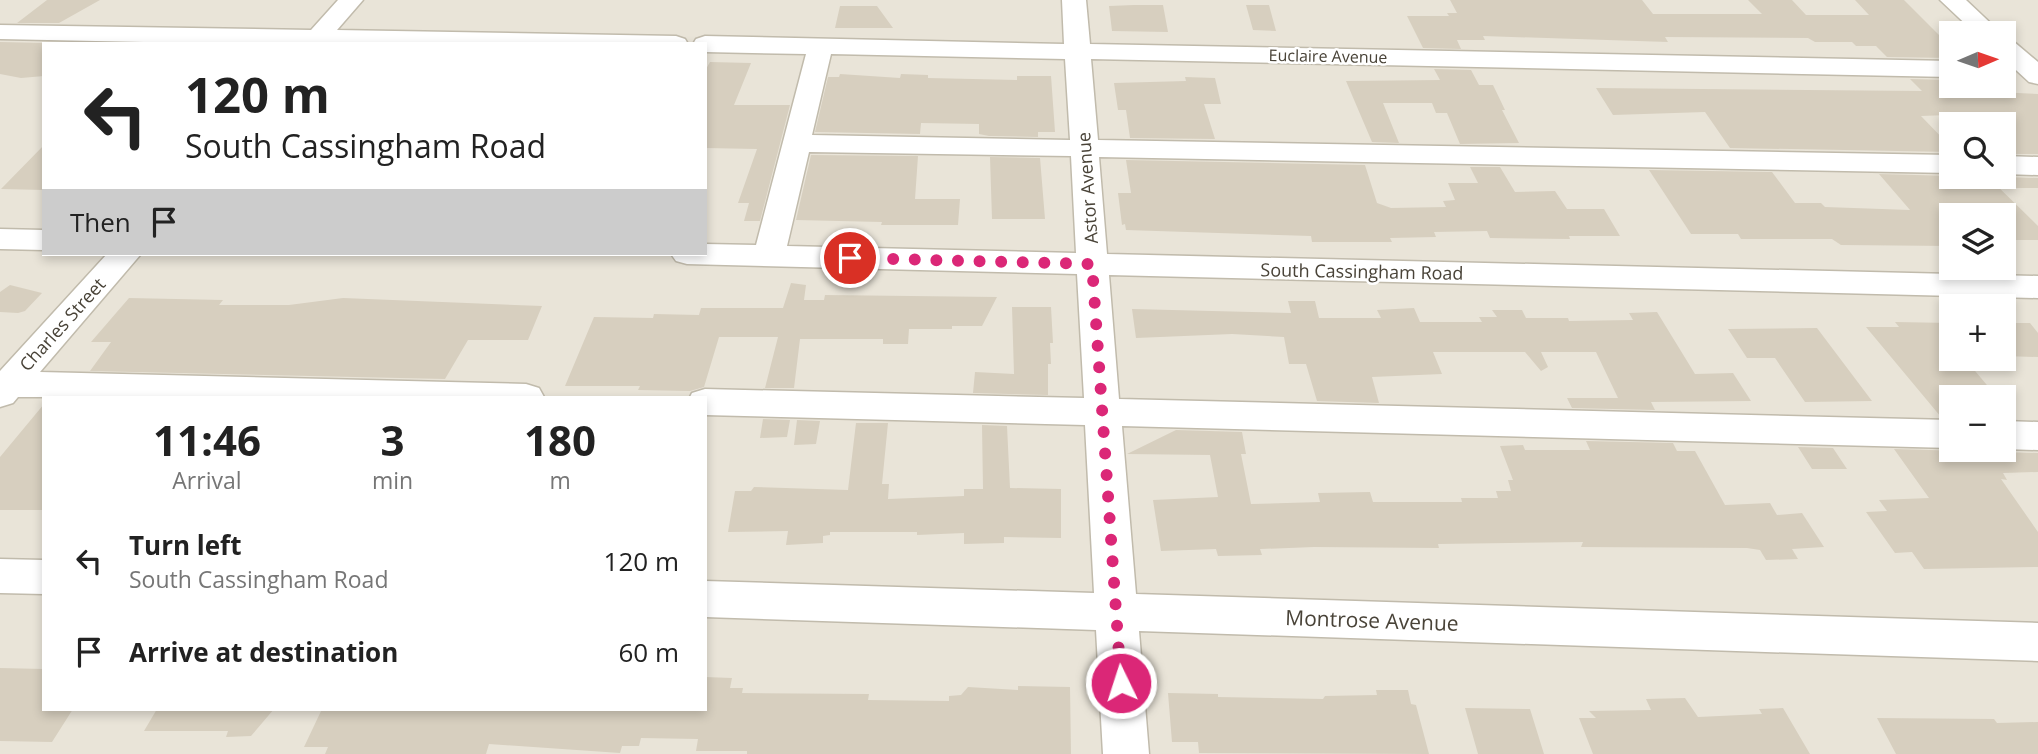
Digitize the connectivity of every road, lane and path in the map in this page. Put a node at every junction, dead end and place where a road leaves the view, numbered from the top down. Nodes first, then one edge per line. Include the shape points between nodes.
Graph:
1 (351, 0) edge
2 (1074, 0) edge
3 (1952, 0) edge
4 (1976, 21) edge
5 (0, 32) edge
6 (315, 41) edge
7 (525, 42) edge
8 (707, 44) edge
9 (820, 47) junction
10 (1077, 51) junction
11 (2016, 56) edge
12 (1939, 69) edge
13 (2016, 71) edge
14 (2036, 72) edge
15 (796, 143) junction
16 (1084, 148) junction
17 (1939, 164) edge
18 (2016, 165) edge
19 (2038, 166) edge
20 (0, 239) edge
21 (42, 240) edge
22 (707, 254) edge
23 (123, 256) edge
24 (769, 256) junction
25 (1092, 264) junction
26 (2038, 287) edge
27 (3, 387) edge
28 (474, 396) edge
29 (707, 402) edge
30 (1102, 412) junction
31 (1939, 434) edge
32 (2016, 435) edge
33 (2038, 436) edge
34 (0, 576) edge
35 (42, 578) edge
36 (707, 599) edge
37 (1116, 612) junction
38 (2038, 642) edge
39 (1126, 754) edge

1 - 6 street
2 - 10 street, Astor Avenue
3 - 4 street
5 - 6 street
6 - 7 street
8 - 9 street, Euclaire Avenue
9 - 10 street, Euclaire Avenue
9 - 15 street
10 - 12 street, Euclaire Avenue
10 - 16 street, Astor Avenue
11 - 14 street
13 - 14 street
15 - 16 street
15 - 24 street
16 - 17 street
16 - 25 street, Astor Avenue
18 - 19 street
20 - 21 street
22 - 24 street, South Cassingham Road
23 - 27 street, Charles Street
24 - 25 street, South Cassingham Road
25 - 26 street, South Cassingham Road
25 - 30 street, Astor Avenue
27 - 28 street
29 - 30 street
30 - 31 street
30 - 37 street, Astor Avenue
32 - 33 street
34 - 35 street
36 - 37 street, Montrose Avenue
37 - 38 street, Montrose Avenue
37 - 39 street, Astor Avenue

